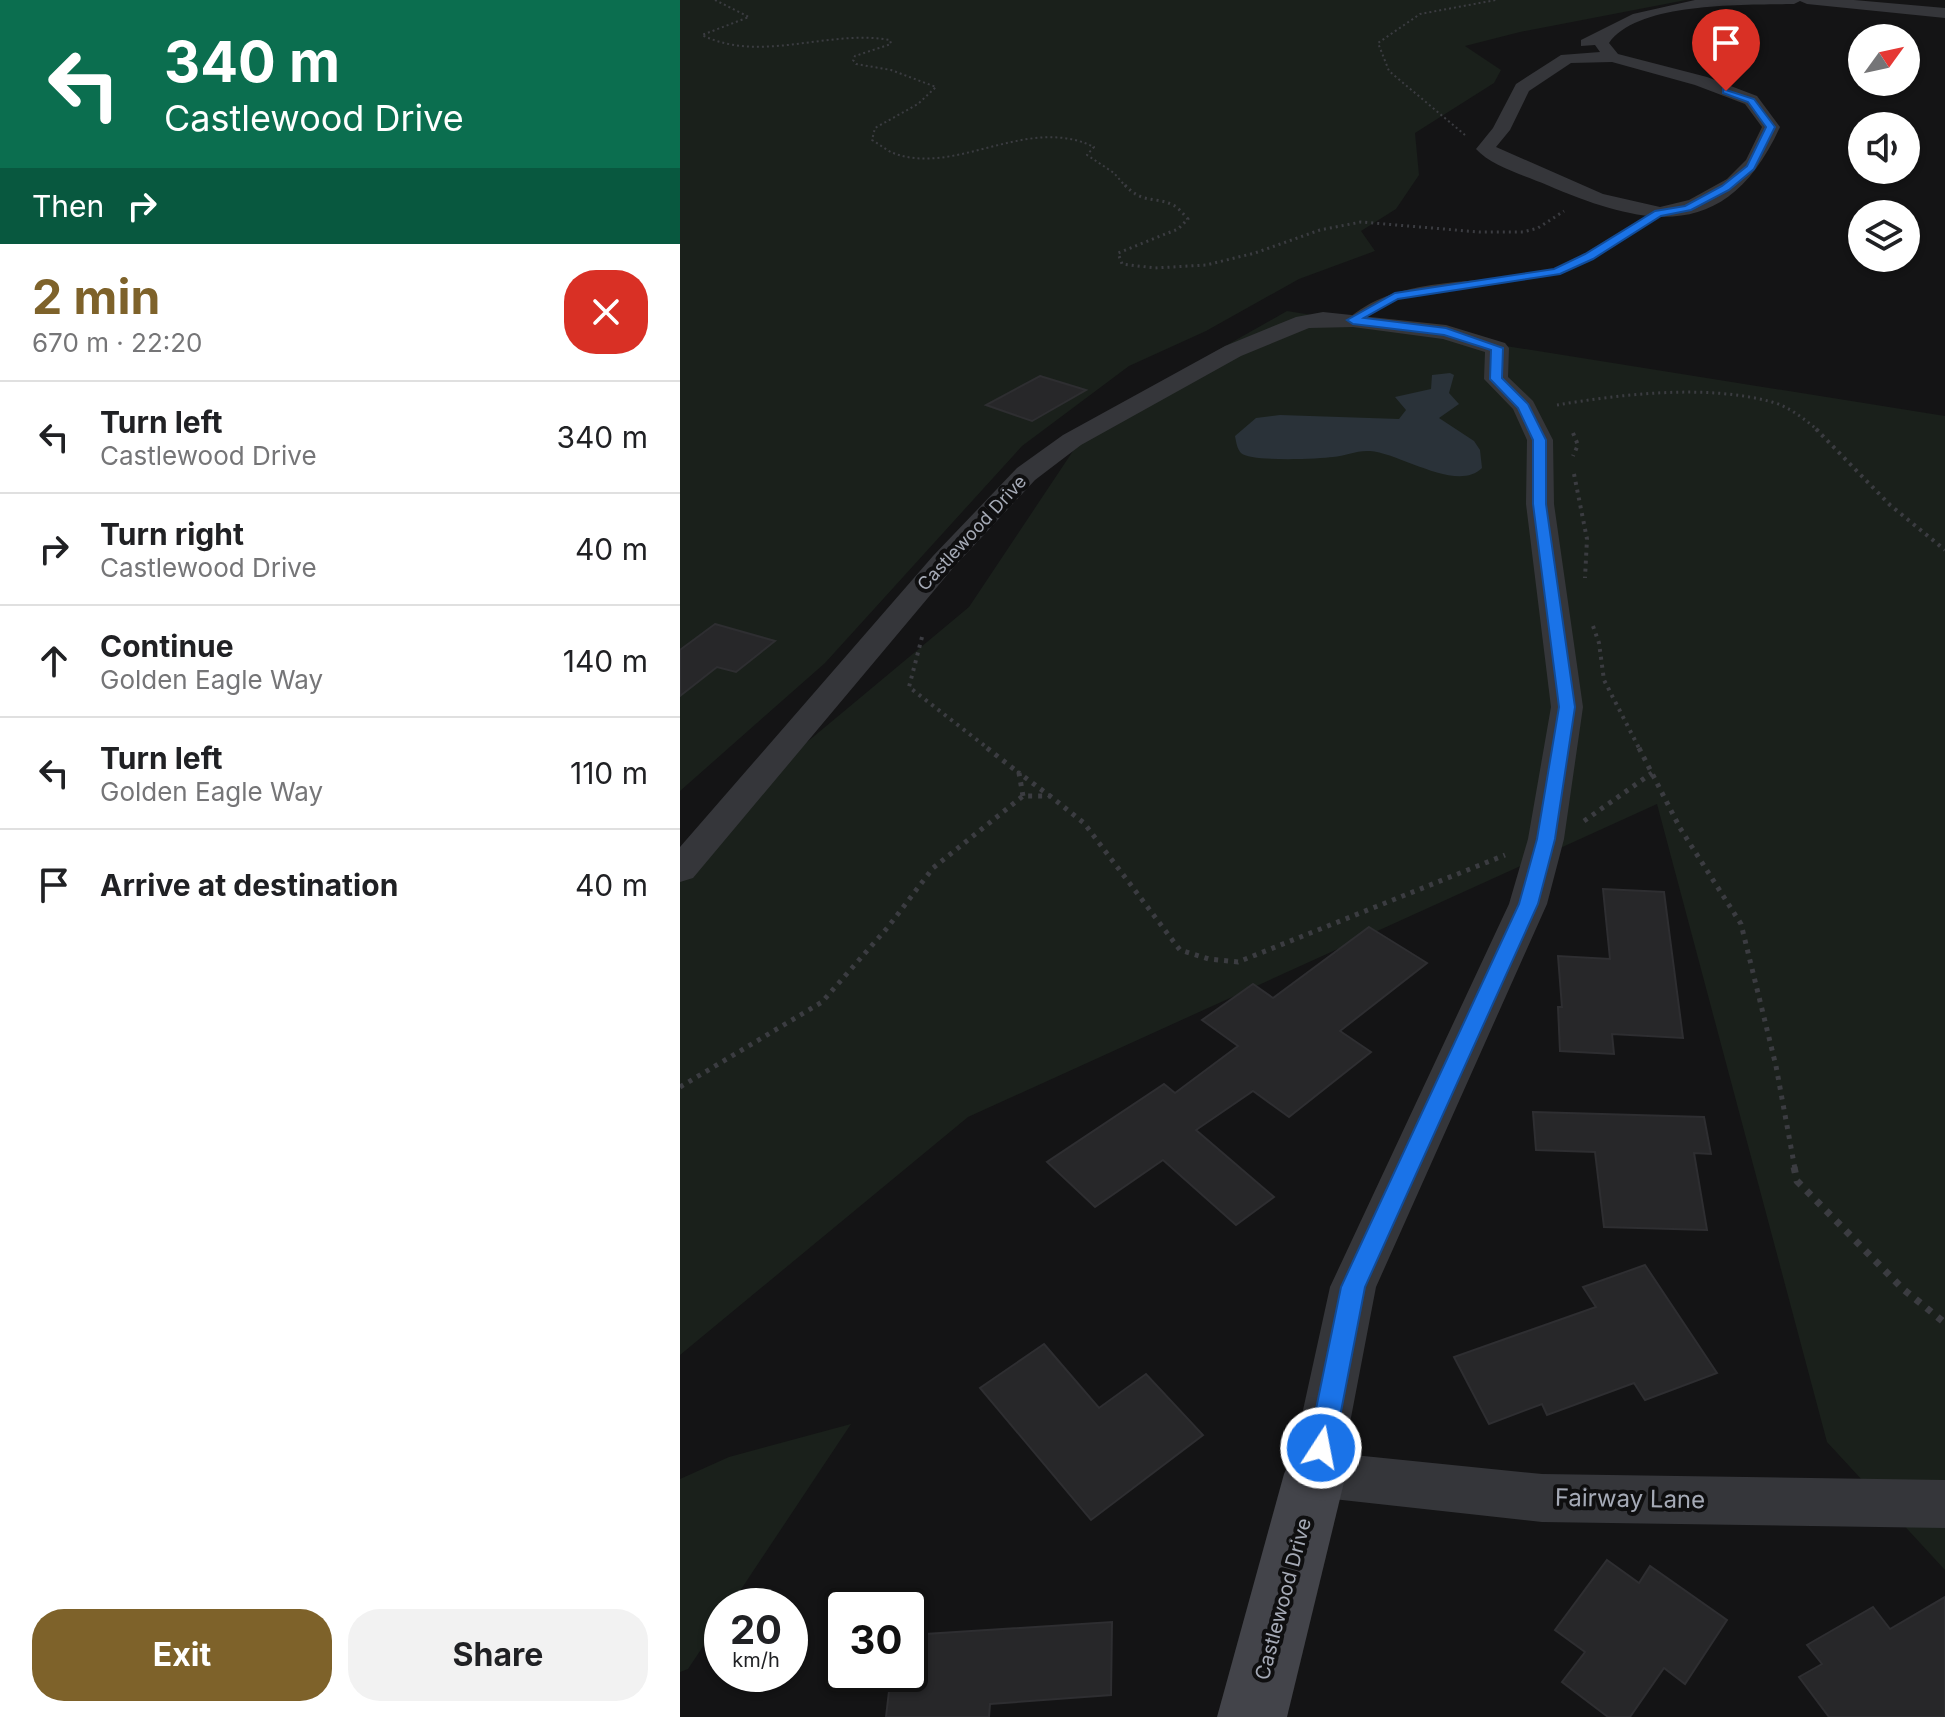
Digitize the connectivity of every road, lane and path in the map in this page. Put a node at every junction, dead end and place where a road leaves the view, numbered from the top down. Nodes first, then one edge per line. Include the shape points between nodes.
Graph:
1 (715, 0) edge
2 (1496, 0) edge
3 (1794, 0) edge
4 (1807, 0) edge
5 (1945, 13) edge
6 (1608, 33) junction
7 (1612, 57) junction
8 (1567, 58) junction
9 (1485, 149) junction
10 (1598, 197) junction
11 (1658, 213) junction
12 (1353, 320) junction
13 (1534, 411) junction
14 (1945, 550) edge
15 (1584, 584) dead end
16 (1590, 619) dead end
17 (923, 630) dead end
18 (1019, 773) junction
19 (1652, 773) junction
20 (1023, 796) junction
21 (1050, 796) junction
22 (1546, 839) junction
23 (680, 870) edge
24 (680, 1087) edge
25 (1945, 1323) edge
26 (1315, 1474) junction
27 (1945, 1504) edge
28 (1252, 1717) edge

1 - 10 path via 749,17 702,35 711,42 770,47 821,37 890,40 853,60 936,87 918,104 875,128 872,140 897,154 951,155 1050,136 1088,142 1094,147 1087,155 1132,193 1174,205 1188,219 1178,229 1118,253 1122,264 1184,267 1224,261 1362,221 1512,232 1537,229 1568,208
2 - 9 path via 1428,9 1404,20 1378,43 1398,81
3 - 6 street via 1673,9 1636,17
4 - 5 street
6 - 7 street via 1601,43
6 - 8 street
7 - 8 street
7 - 11 street via 1751,100 1771,127 1751,167 1725,188 1688,208
8 - 9 street via 1522,88
9 - 10 street
10 - 11 street
11 - 12 lane, Castlewood Drive via 1556,272 1395,296
12 - 13 street, Castlewood Drive via 1446,332 1497,348 1496,379
12 - 23 street, Castlewood Drive via 1304,322 1233,351 1072,440 1026,474 943,562
13 - 14 path via 1622,394 1714,394 1772,402 1797,413 1827,437 1890,505
13 - 15 path via 1570,428 1578,445 1571,461 1584,512
13 - 22 street, Castlewood Drive via 1540,440 1540,504 1567,707
16 - 19 path via 1604,680
17 - 18 path via 909,687
18 - 20 path
18 - 21 path
19 - 22 path via 1577,826
19 - 25 path via 1741,924 1797,1181 1903,1289
20 - 21 path
20 - 24 path via 933,868 822,1002
21 - 22 path via 1084,823 1180,950 1238,962
22 - 26 street, Castlewood Drive via 1528,904 1353,1287
26 - 27 street, Fairway Lane via 1542,1498
26 - 28 street, Castlewood Drive

